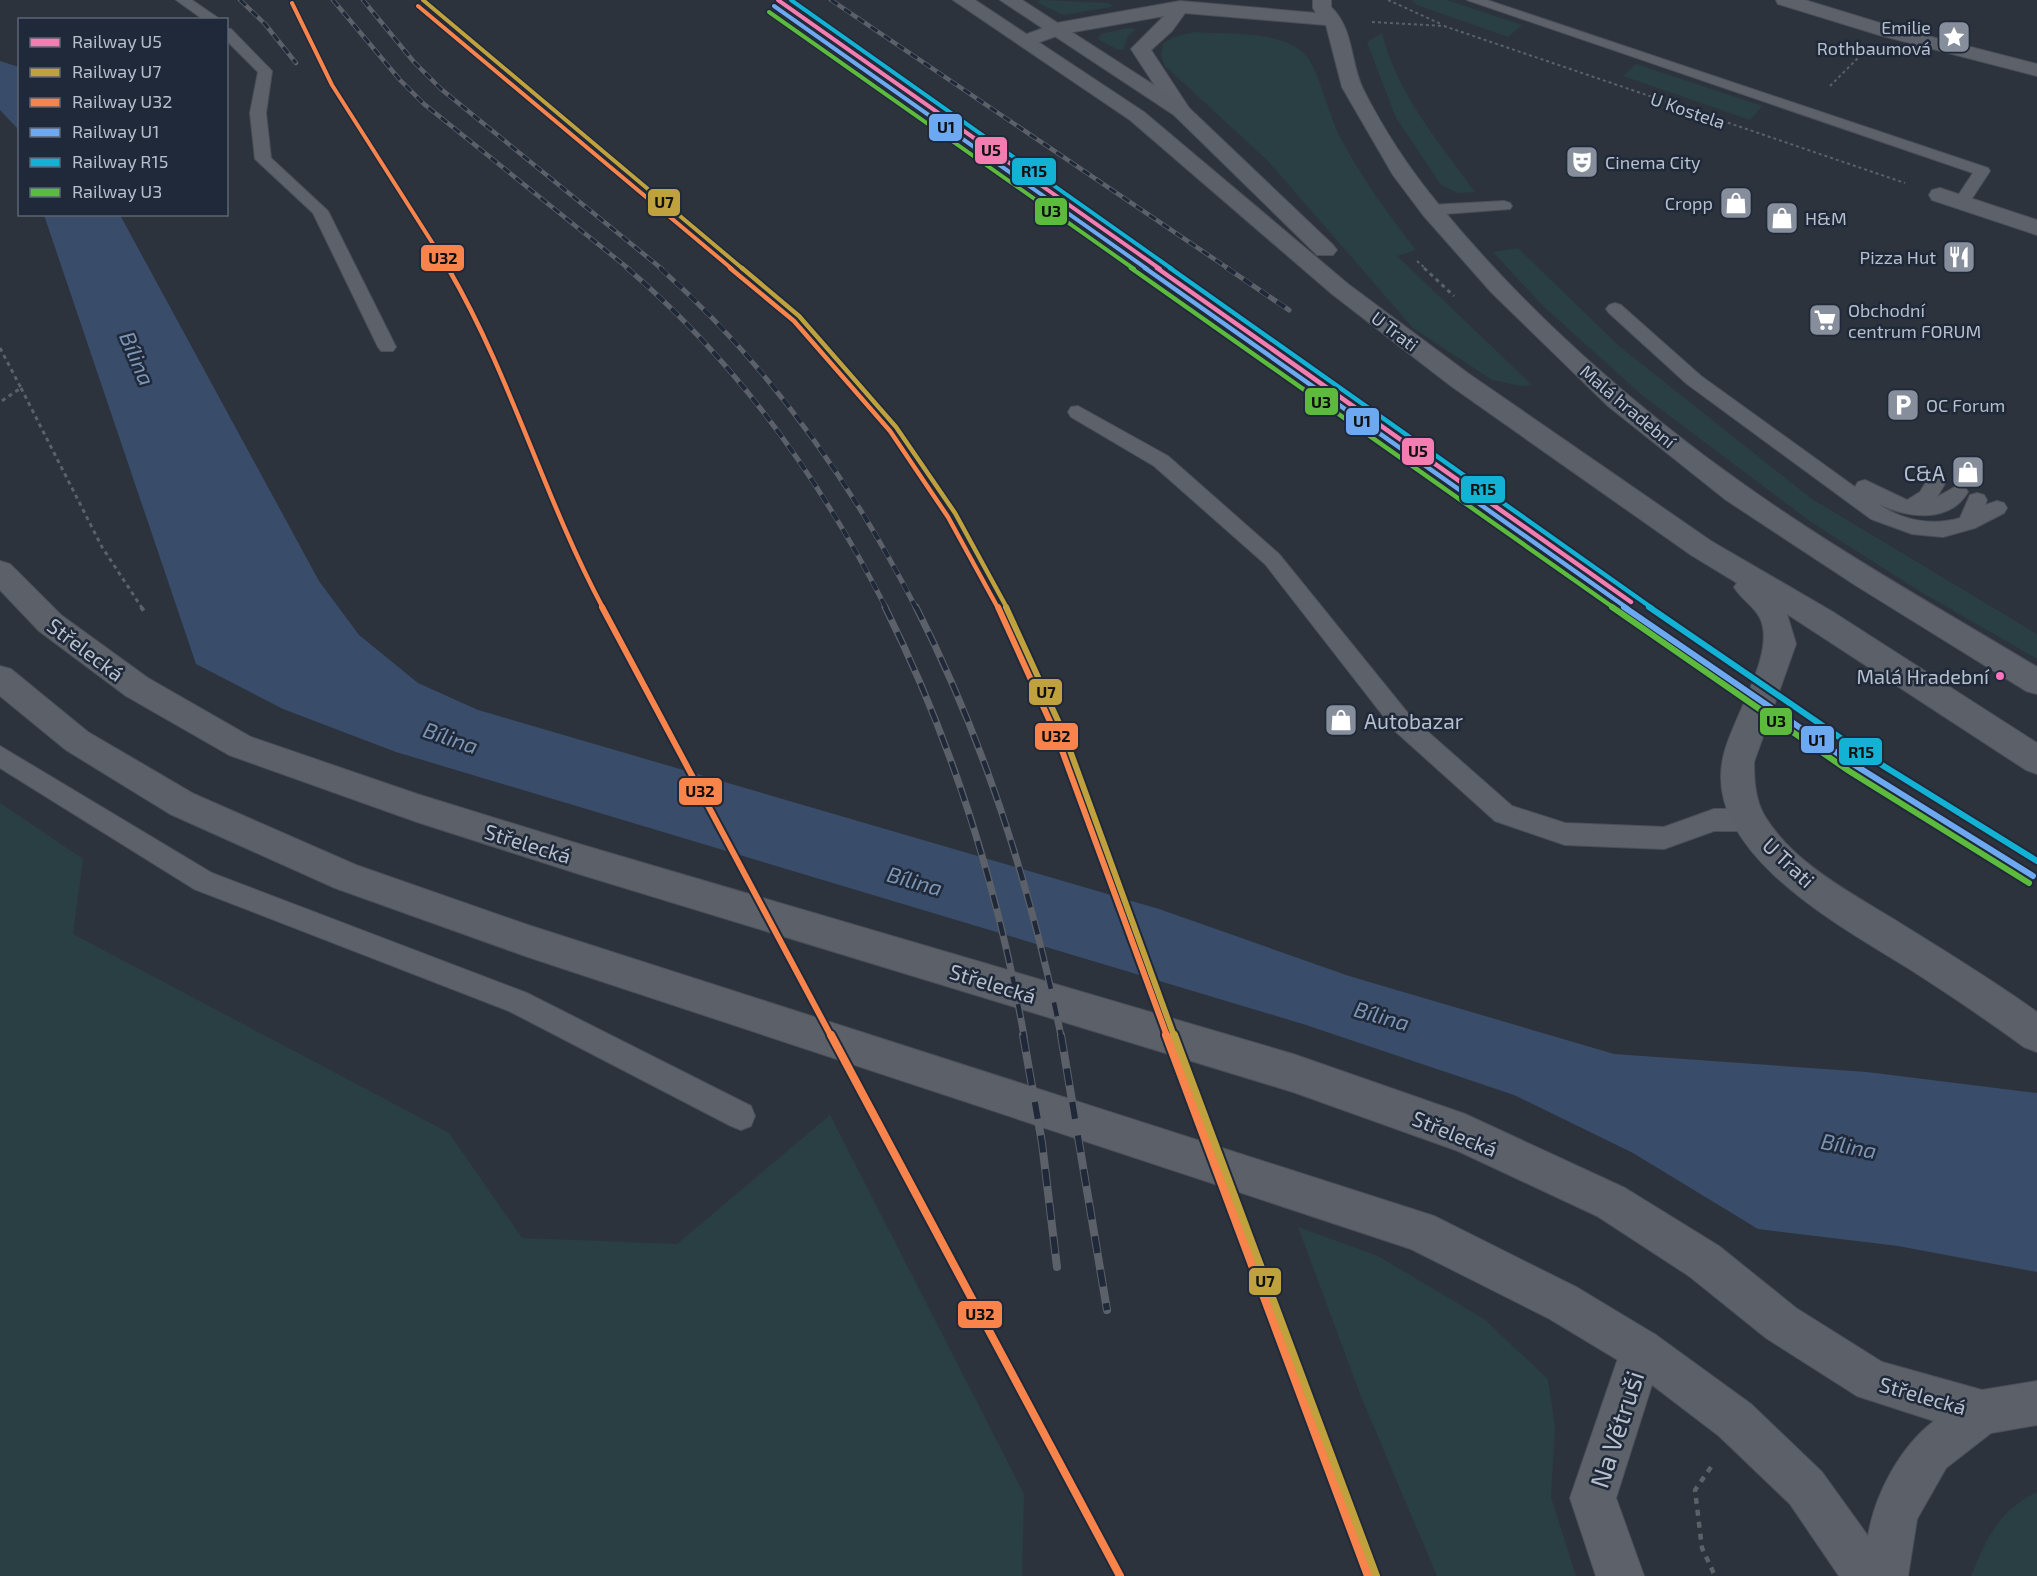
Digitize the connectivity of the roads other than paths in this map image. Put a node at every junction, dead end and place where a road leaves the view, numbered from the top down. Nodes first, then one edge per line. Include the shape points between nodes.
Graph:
1 (183, 0) edge
2 (962, 0) edge
3 (1009, 0) edge
4 (1150, 0) edge
5 (1474, 0) edge
6 (1785, 0) edge
7 (1813, 4) edge
8 (1180, 7) junction
9 (1333, 9) edge
10 (211, 18) edge
11 (1057, 29) junction
12 (228, 34) edge
13 (1026, 41) junction
14 (2037, 70) edge
15 (1181, 111) junction
16 (1940, 195) road end
17 (1961, 203) junction
18 (1504, 206) dead end
19 (1431, 210) junction
20 (2037, 228) edge
21 (387, 347) dead end
22 (1460, 380) junction
23 (1078, 412) dead end
24 (1936, 482) dead end
25 (1910, 508) junction
26 (1997, 508) dead end
27 (1968, 523) junction
28 (1701, 548) junction
29 (0, 572) edge
30 (0, 678) edge
31 (2037, 682) edge
32 (0, 756) edge
33 (2037, 760) edge
34 (1749, 820) junction
35 (1992, 1000) junction
36 (2037, 1021) edge
37 (2037, 1034) edge
38 (741, 1116) dead end
39 (1641, 1350) junction
40 (2037, 1403) edge
41 (1982, 1412) junction
42 (1620, 1576) edge
43 (1867, 1576) edge
44 (1884, 1576) edge

1 - 10 lane
2 - 13 main road, U Trati
3 - 11 main road, U Trati
4 - 8 street
5 - 17 lane via 1982,171
6 - 7 street
7 - 14 street via 1929,43
8 - 9 street
8 - 11 street
8 - 15 street, U Trati via 1141,49
9 - 19 street, Malá hradební via 1352,87 1401,170
11 - 13 street
11 - 15 main road, U Trati
12 - 21 lane via 265,71 258,113 263,159 320,211
13 - 22 main road, U Trati via 1137,116 1340,289
15 - 22 main road, U Trati
16 - 17 street
17 - 20 street
18 - 19 lane
19 - 31 street, Malá hradební via 1499,287 1617,400 1736,493
22 - 28 main road
23 - 34 lane via 1161,460 1272,559 1403,724 1504,814 1565,834 1664,838 1714,820
24 - 25 lane via 1927,497
25 - 27 lane via 1937,506 1967,496
25 - 27 lane via 1882,498 1819,457 1622,307 1694,380 1878,514 1909,527 1942,532
26 - 27 lane
28 - 33 main road via 1822,620
28 - 34 main road, U Trati via 1752,589 1771,609 1779,626 1781,644 1738,762 1739,796
29 - 41 main road, Střelecká via 50,623 137,687 240,746 568,856 1293,1073 1465,1134 1611,1202 1704,1261 1781,1323 1872,1381
30 - 39 main road via 77,741 182,804 347,877 540,945 1419,1231 1563,1303
32 - 38 lane via 203,881 518,1002
34 - 35 main road, U Trati via 1764,843 1828,897
35 - 36 main road
35 - 37 main road, U Trati
39 - 42 street, Na Větruši via 1593,1498
39 - 43 main road via 1735,1420 1806,1488
40 - 41 main road, Střelecká
41 - 44 main road, Střelecká via 1930,1452 1895,1513

